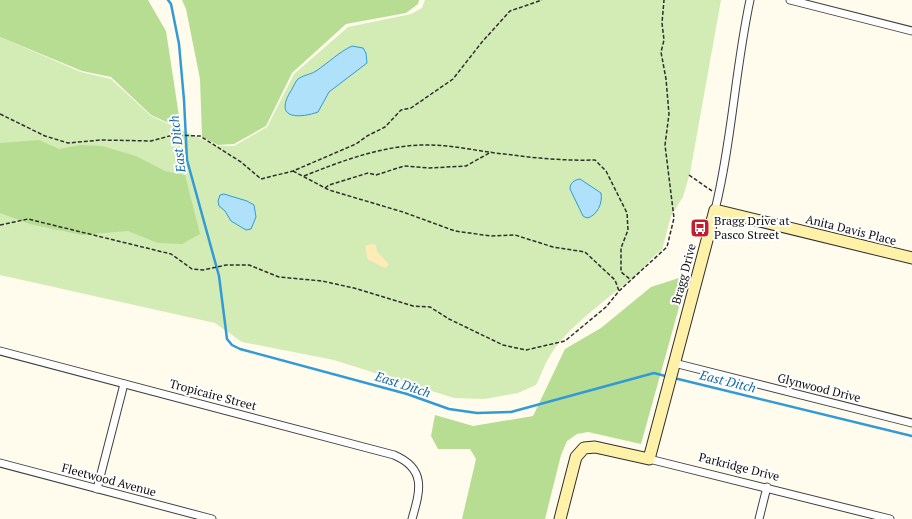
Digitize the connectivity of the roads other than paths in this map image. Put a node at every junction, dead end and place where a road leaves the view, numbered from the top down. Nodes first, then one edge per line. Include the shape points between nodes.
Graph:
1 (750, 0) edge
2 (790, 0) edge
3 (912, 31) edge
4 (715, 210) junction
5 (912, 258) edge
6 (0, 351) edge
7 (673, 367) junction
8 (124, 384) junction
9 (912, 423) edge
10 (649, 459) junction
11 (0, 463) edge
12 (767, 487) junction
13 (97, 489) junction
14 (212, 519) edge
15 (412, 519) edge
16 (560, 519) edge
17 (759, 519) edge
18 (890, 519) edge

1 - 4 street, Bragg Drive via 740,46 728,150
2 - 3 street
4 - 5 street, Anita Davis Place
4 - 7 street, Bragg Drive
6 - 8 street, Tropicaire Street
7 - 9 street, Glynwood Drive
7 - 10 street, Bragg Drive
8 - 13 street
8 - 15 street, Tropicaire Street via 391,453 407,461 415,470 419,494
10 - 12 street, Parkridge Drive
10 - 16 street, Parkridge Drive via 589,446 582,450 576,457
11 - 13 street, Fleetwood Avenue
12 - 17 street
12 - 18 street, Parkridge Drive
13 - 14 street, Fleetwood Avenue

